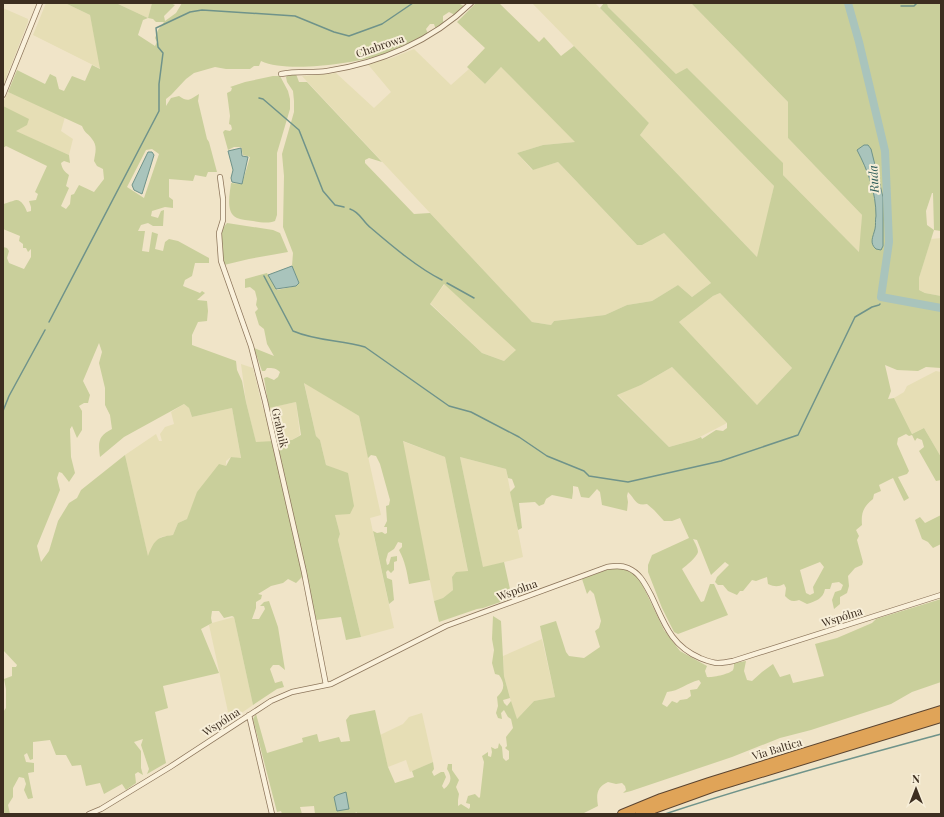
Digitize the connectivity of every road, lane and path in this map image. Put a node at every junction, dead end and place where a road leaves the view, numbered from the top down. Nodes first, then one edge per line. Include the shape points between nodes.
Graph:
1 (40, 3) edge
2 (471, 3) edge
3 (281, 74) dead end
4 (3, 95) edge
5 (220, 177) dead end
6 (941, 595) edge
7 (326, 685) junction
8 (941, 710) edge
9 (249, 715) junction
10 (941, 718) edge
11 (89, 814) edge
12 (272, 814) edge
13 (622, 814) edge
14 (640, 814) edge

1 - 4 street
2 - 3 street, Chabrowa via 436,32 390,54 334,70
5 - 7 street, Grabnik via 223,199 223,220 219,233 221,261 250,346 265,401 304,572
6 - 7 street, Wspólna via 733,661 717,663 694,655 675,641 644,581 636,573 628,568 606,567 446,626
7 - 9 street, Wspólna via 281,696
8 - 13 highway, Via Baltica via 709,782
9 - 11 street, Wspólna via 101,809
9 - 12 street
10 - 14 highway, Via Baltica via 724,784

